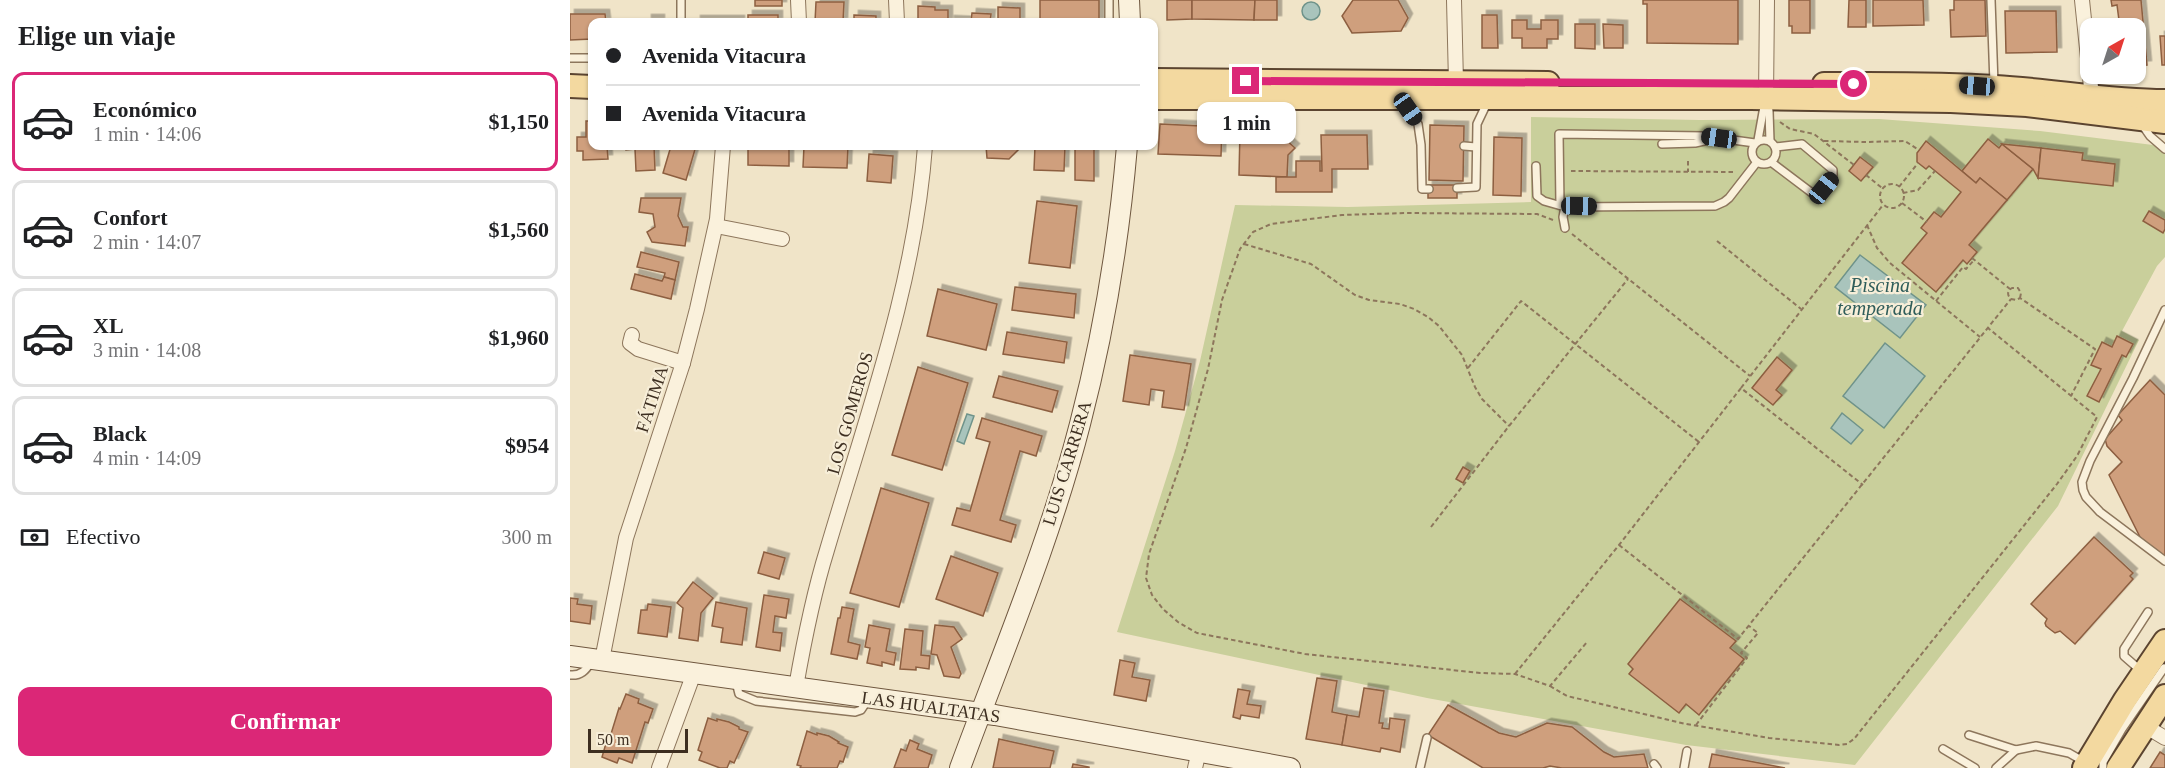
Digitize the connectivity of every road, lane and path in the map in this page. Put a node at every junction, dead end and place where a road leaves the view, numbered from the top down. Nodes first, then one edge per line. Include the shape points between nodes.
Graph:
1 (681, 0) edge
2 (798, 0) edge
3 (896, 0) edge
4 (1109, 0) edge
5 (1129, 0) edge
6 (1454, 0) edge
7 (1767, 0) edge
8 (1991, 0) edge
9 (2082, 0) edge
10 (681, 18) edge
11 (799, 18) edge
12 (897, 18) edge
13 (1109, 18) edge
14 (1130, 18) edge
15 (570, 58) edge
16 (588, 58) edge
17 (1158, 80) edge
18 (1455, 82) junction
19 (570, 86) edge
20 (1994, 86) junction
21 (588, 87) edge
22 (1770, 94) junction
23 (2092, 97) junction
24 (1158, 98) edge
25 (1399, 98) junction
26 (1489, 98) junction
27 (2165, 101) edge
28 (2138, 119) junction
29 (2165, 122) edge
30 (1791, 129) junction
31 (1719, 138) junction
32 (1824, 141) junction
33 (1757, 142) junction
34 (1662, 144) dead end
35 (1773, 144) junction
36 (1421, 145) junction
37 (1430, 145) dead end
38 (1464, 146) dead end
39 (1785, 146) junction
40 (1476, 147) junction
41 (2165, 149) edge
42 (723, 150) edge
43 (925, 150) edge
44 (1127, 150) edge
45 (1919, 150) dead end
46 (1688, 161) dead end
47 (1757, 162) junction
48 (1771, 162) junction
49 (1918, 163) dead end
50 (1854, 165) dead end
51 (1536, 166) dead end
52 (1559, 171) junction
53 (1935, 171) dead end
54 (1688, 172) junction
55 (1748, 173) junction
56 (1866, 175) dead end
57 (1899, 187) junction
58 (1457, 188) dead end
59 (1882, 188) junction
60 (1428, 189) dead end
61 (1903, 193) junction
62 (1902, 203) junction
63 (1883, 205) junction
64 (1562, 206) junction
65 (1927, 222) dead end
66 (1867, 225) junction
67 (716, 226) junction
68 (1565, 228) junction
69 (782, 239) dead end
70 (1717, 241) dead end
71 (1244, 244) junction
72 (1628, 279) junction
73 (2010, 289) junction
74 (2020, 298) junction
75 (2011, 299) junction
76 (1936, 301) junction
77 (1802, 310) junction
78 (2165, 310) edge
79 (1988, 328) junction
80 (632, 335) dead end
81 (1980, 337) junction
82 (1575, 344) junction
83 (683, 363) junction
84 (1468, 368) junction
85 (1750, 376) junction
86 (1741, 388) junction
87 (2072, 396) junction
88 (1509, 426) junction
89 (1699, 442) junction
90 (1863, 485) junction
91 (1431, 527) dead end
92 (1619, 545) junction
93 (2165, 561) edge
94 (2148, 612) dead end
95 (1749, 626) junction
96 (2165, 641) edge
97 (1587, 642) dead end
98 (570, 656) edge
99 (598, 660) junction
100 (2154, 670) edge
101 (694, 673) junction
102 (1515, 674) junction
103 (570, 675) edge
104 (736, 679) junction
105 (1550, 686) junction
106 (796, 687) junction
107 (2165, 696) edge
108 (868, 698) junction
109 (980, 713) junction
110 (1696, 726) junction
111 (2145, 726) junction
112 (1969, 735) dead end
113 (1426, 738) dead end
114 (2165, 738) edge
115 (1943, 749) dead end
116 (2016, 750) junction
117 (1688, 751) dead end
118 (1197, 760) edge
119 (2091, 766) edge
120 (659, 768) edge
121 (960, 768) edge
122 (1290, 768) edge
123 (1420, 768) edge
124 (1684, 768) edge
125 (1975, 768) edge
126 (1996, 768) edge
127 (2118, 768) edge

1 - 10 lane
2 - 11 street
3 - 12 street
4 - 13 lane
5 - 14 street
6 - 18 street
7 - 22 street
8 - 20 lane
9 - 23 street
15 - 16 lane
17 - 18 main road
18 - 22 main road
19 - 21 main road
20 - 22 main road via 1925,84
20 - 23 main road
22 - 26 main road
22 - 28 main road via 1991,102
22 - 30 path via 1780,121
22 - 33 lane via 1762,111
22 - 35 lane
23 - 27 main road
24 - 25 main road
25 - 26 main road
25 - 36 lane via 1418,124
26 - 40 lane via 1477,124
28 - 29 main road
28 - 41 lane
30 - 32 path via 1808,131
30 - 39 path
31 - 33 lane
31 - 34 lane
31 - 52 lane via 1559,134
32 - 45 path via 1905,141
32 - 50 path
33 - 35 lane
33 - 47 lane via 1751,150
35 - 39 lane
35 - 48 lane via 1776,156
36 - 37 lane
36 - 60 lane via 1422,189
38 - 40 lane
39 - 48 lane via 1803,145 1833,170 1833,175 1819,192 1812,193
40 - 58 lane via 1476,187
42 - 67 street, FÁTIMA
43 - 106 street, LOS GOMEROS via 898,306 826,552
44 - 109 street, LUIS CARRERA via 1112,274 1080,426 1047,530
46 - 54 path
47 - 48 lane
47 - 55 lane
49 - 57 path
51 - 64 lane via 1537,196
52 - 54 path
52 - 64 lane
53 - 61 path via 1918,190
54 - 55 path
55 - 64 lane via 1719,205
56 - 59 path
57 - 59 path via 1892,184
57 - 61 path
59 - 63 path
61 - 62 path
62 - 63 path via 1895,208
62 - 65 path
63 - 66 path
64 - 68 lane
66 - 76 path via 1882,255
66 - 77 path
67 - 69 street
67 - 83 street, FÁTIMA
68 - 71 path via 1537,214 1342,215 1262,227
68 - 72 path
70 - 77 path
71 - 84 path via 1311,264 1355,295 1413,309 1439,326
71 - 102 path via 1222,300 1186,448 1149,554 1146,578 1152,595 1178,622 1197,633 1305,654
72 - 82 path
72 - 85 path
73 - 74 path via 2019,289
73 - 75 path
73 - 76 path via 1973,259
74 - 75 path
74 - 87 path via 2095,349
75 - 79 path
76 - 81 path
77 - 85 path
78 - 93 lane via 2082,482 2086,497 2100,512
79 - 81 path
79 - 87 path
80 - 83 street via 630,343 638,349
81 - 90 path
82 - 84 path via 1521,301
82 - 88 path
82 - 89 path
83 - 99 street, FÁTIMA via 626,538
84 - 88 path via 1482,399
85 - 86 path
86 - 89 path
86 - 90 path
87 - 110 path via 2097,417 2077,456 1854,739 1839,745
88 - 91 path
89 - 92 path
90 - 95 path
92 - 95 path via 1738,639
92 - 102 path
94 - 100 lane via 2124,649 2124,656
95 - 110 path via 1758,633 1742,653 1747,658
96 - 100 main road
97 - 105 path
98 - 99 street, LAS HUALTATAS
99 - 101 street, LAS HUALTATAS
99 - 103 lane via 586,671
100 - 119 main road
101 - 104 street, LAS HUALTATAS
101 - 120 street
102 - 105 path
104 - 106 street, LAS HUALTATAS
104 - 108 lane via 739,694 756,700 855,712 861,710
105 - 110 path via 1567,696
106 - 108 street, LAS HUALTATAS
107 - 111 main road
108 - 109 street, LAS HUALTATAS
109 - 118 street, LAS HUALTATAS
109 - 121 street, LUIS CARRERA
111 - 114 street
111 - 127 main road
112 - 116 lane
113 - 123 lane
115 - 125 lane
116 - 119 lane via 2036,746 2069,753
116 - 126 lane
117 - 124 lane
118 - 122 street, LAS HUALTATAS

